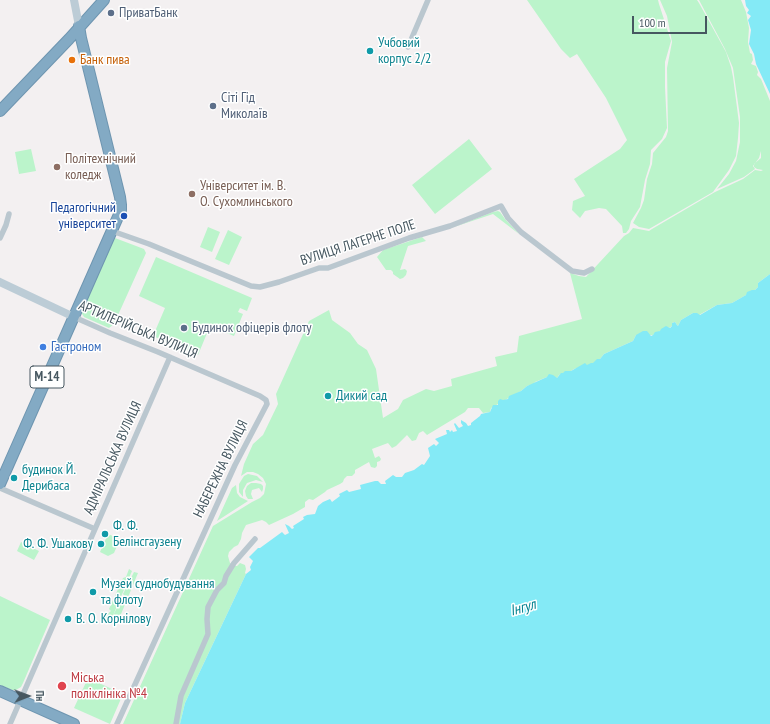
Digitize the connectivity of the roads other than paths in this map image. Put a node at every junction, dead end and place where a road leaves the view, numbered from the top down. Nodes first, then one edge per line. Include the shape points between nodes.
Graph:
1 (74, 0) edge
2 (104, 0) edge
3 (428, 0) edge
4 (79, 26) junction
5 (408, 47) dead end
6 (0, 111) edge
7 (9, 214) dead end
8 (112, 231) junction
9 (0, 238) edge
10 (592, 269) dead end
11 (0, 282) edge
12 (74, 317) junction
13 (170, 357) junction
14 (266, 400) joint
15 (0, 484) edge
16 (0, 488) edge
17 (95, 529) junction
18 (255, 539) dead end
19 (0, 691) edge
20 (21, 700) junction
21 (10, 724) edge
22 (74, 724) edge
23 (117, 724) edge
24 (176, 724) edge

1 - 4 street
2 - 4 highway
3 - 5 street
4 - 6 highway
4 - 8 highway, М-14 via 121,205
7 - 9 street
8 - 10 street, ВУЛИЦЯ ЛАГЕРНЕ ПОЛЕ via 251,286 260,287 319,268 328,268 501,206 521,232 572,271 584,273
8 - 12 highway, М-14
11 - 12 street, АРТИЛЕРІЙСЬКА ВУЛИЦЯ
12 - 13 street, АРТИЛЕРІЙСЬКА ВУЛИЦЯ
12 - 15 highway, М-14
13 - 14 street, АРТИЛЕРІЙСЬКА ВУЛИЦЯ
13 - 17 street, АДМІРАЛЬСЬКА ВУЛИЦЯ
14 - 23 street, НАБЕРЕЖНА ВУЛИЦЯ via 265,409 238,459
16 - 17 street
17 - 20 street, АДМІРАЛЬСЬКА ВУЛИЦЯ
18 - 24 street via 234,563 208,607 208,634 182,696
19 - 20 highway
20 - 21 street, АДМІРАЛЬСЬКА ВУЛИЦЯ
20 - 22 highway

